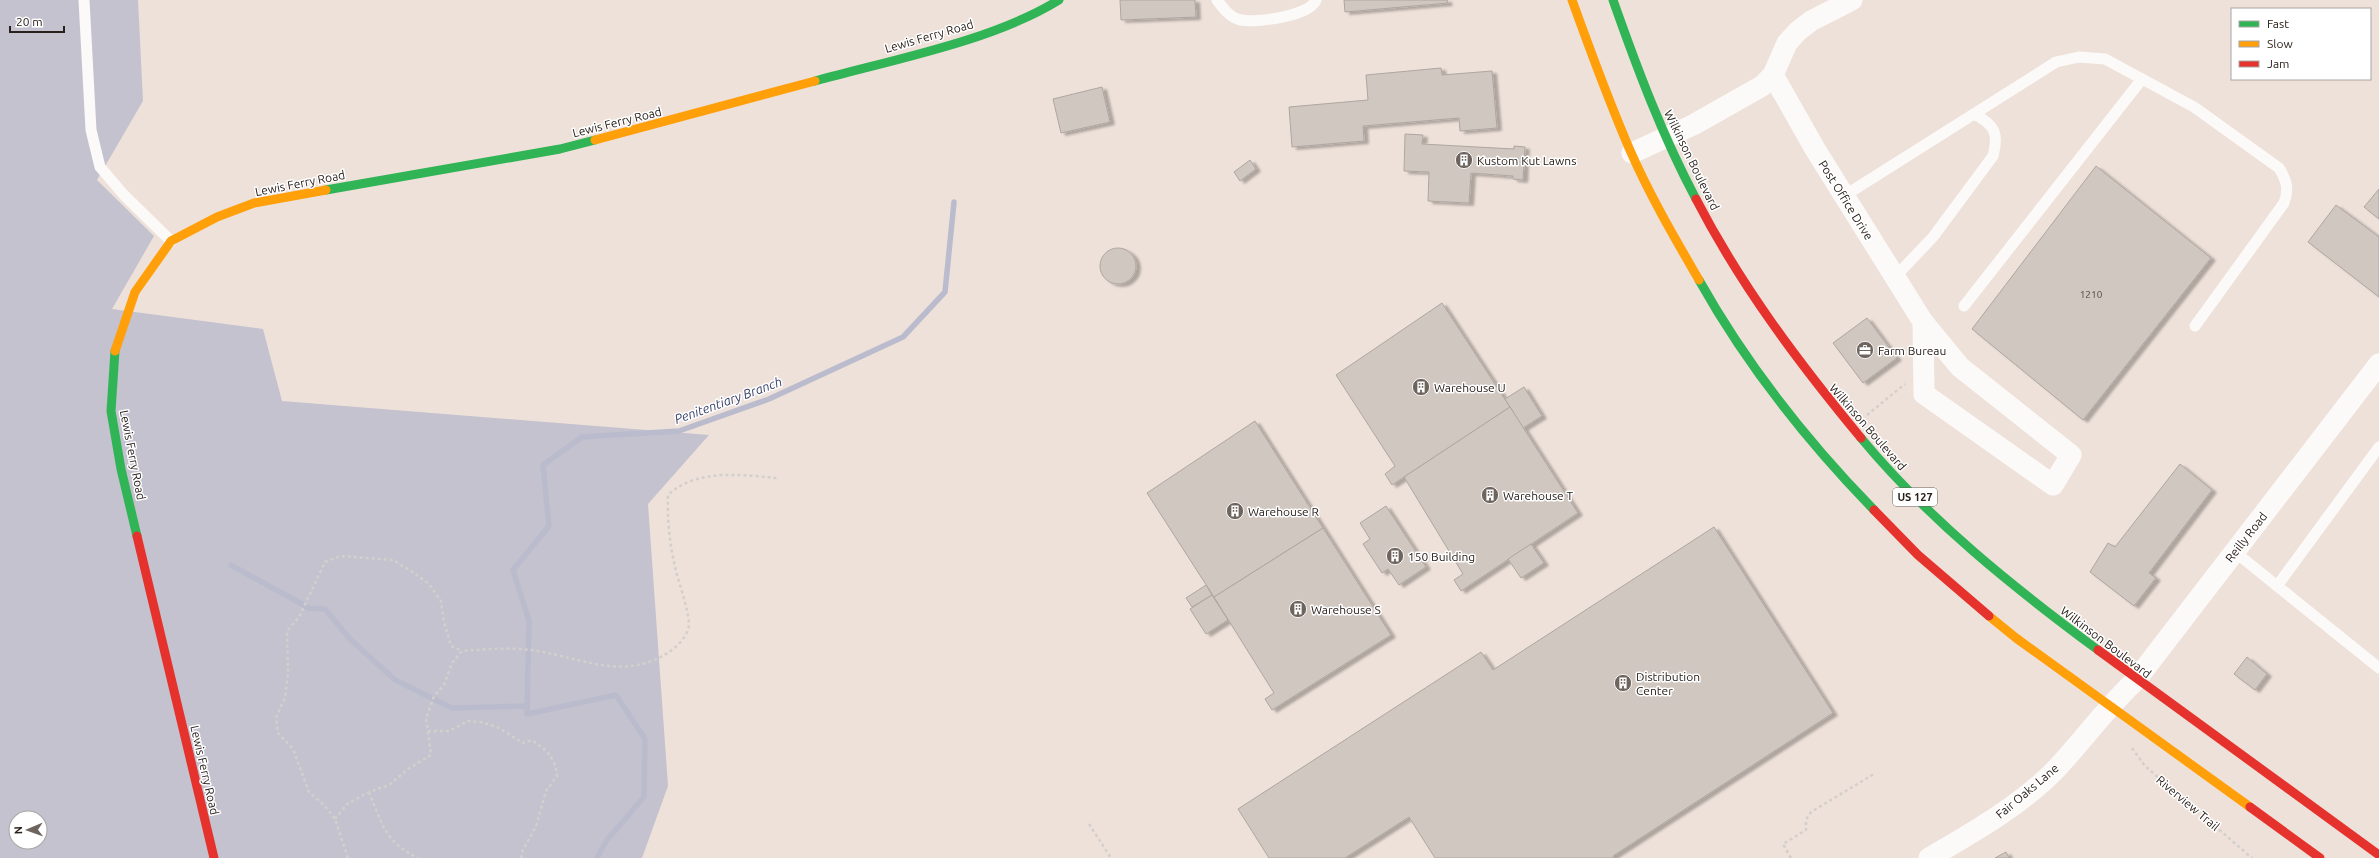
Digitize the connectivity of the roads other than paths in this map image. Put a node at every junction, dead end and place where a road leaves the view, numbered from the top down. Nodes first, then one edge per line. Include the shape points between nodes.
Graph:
1 (84, 0) edge
2 (1059, 0) edge
3 (1217, 0) edge
4 (1316, 0) edge
5 (1572, 0) edge
6 (1614, 0) edge
7 (1852, 0) edge
8 (1773, 75) junction
9 (2142, 79) junction
10 (1974, 114) junction
11 (1666, 136) junction
12 (1632, 153) junction
13 (1844, 196) junction
14 (171, 241) junction
15 (1895, 277) junction
16 (1964, 306) dead end
17 (1923, 322) junction
18 (2195, 326) dead end
19 (2379, 364) edge
20 (2379, 447) edge
21 (2235, 552) junction
22 (2277, 586) junction
23 (2379, 668) edge
24 (2136, 680) junction
25 (2109, 706) junction
26 (2379, 855) edge
27 (214, 858) edge
28 (1929, 858) edge
29 (2320, 858) edge

1 - 14 lane via 91,130 100,167 124,195
2 - 14 main road, Lewis Ferry Road via 1035,15 955,43 567,148 254,203 217,217
3 - 4 lane via 1230,14 1240,20 1298,13 1309,9
5 - 12 main road, US 127 via 1597,71
6 - 11 main road, Wilkinson Boulevard / US 127 via 1634,61
7 - 8 street via 1811,21 1798,31 1785,47
8 - 11 street via 1762,86 1725,108
8 - 13 street, Post Office Drive
9 - 10 lane via 2104,59 2079,57 2056,62
9 - 16 lane
9 - 18 lane via 2194,107 2279,168 2286,179 2288,191 2284,203
10 - 13 lane
10 - 15 lane via 1993,127 1997,141 1993,156 1933,237
11 - 12 street
11 - 24 main road, Wilkinson Boulevard / US 127 via 1694,195 1742,279 1796,358 1854,432 1917,500 1981,559
12 - 25 main road, US 127 via 1670,230 1725,323 1772,390 1835,468 1900,537 1951,584 2034,652
13 - 15 street, Post Office Drive
14 - 27 main road, Lewis Ferry Road via 135,292 114,353 111,411 121,469
15 - 17 street, Post Office Drive
17 - 17 street, Post Office Drive via 1960,367 2071,455 2053,486 1924,394
19 - 21 street, Reilly Road
20 - 22 lane
21 - 22 lane
21 - 24 street, Reilly Road
22 - 23 lane
24 - 25 street, Reilly Road
24 - 26 main road, Wilkinson Boulevard / US 127
25 - 28 street, Fair Oaks Lane via 2056,768 1985,825
25 - 29 main road, US 127

